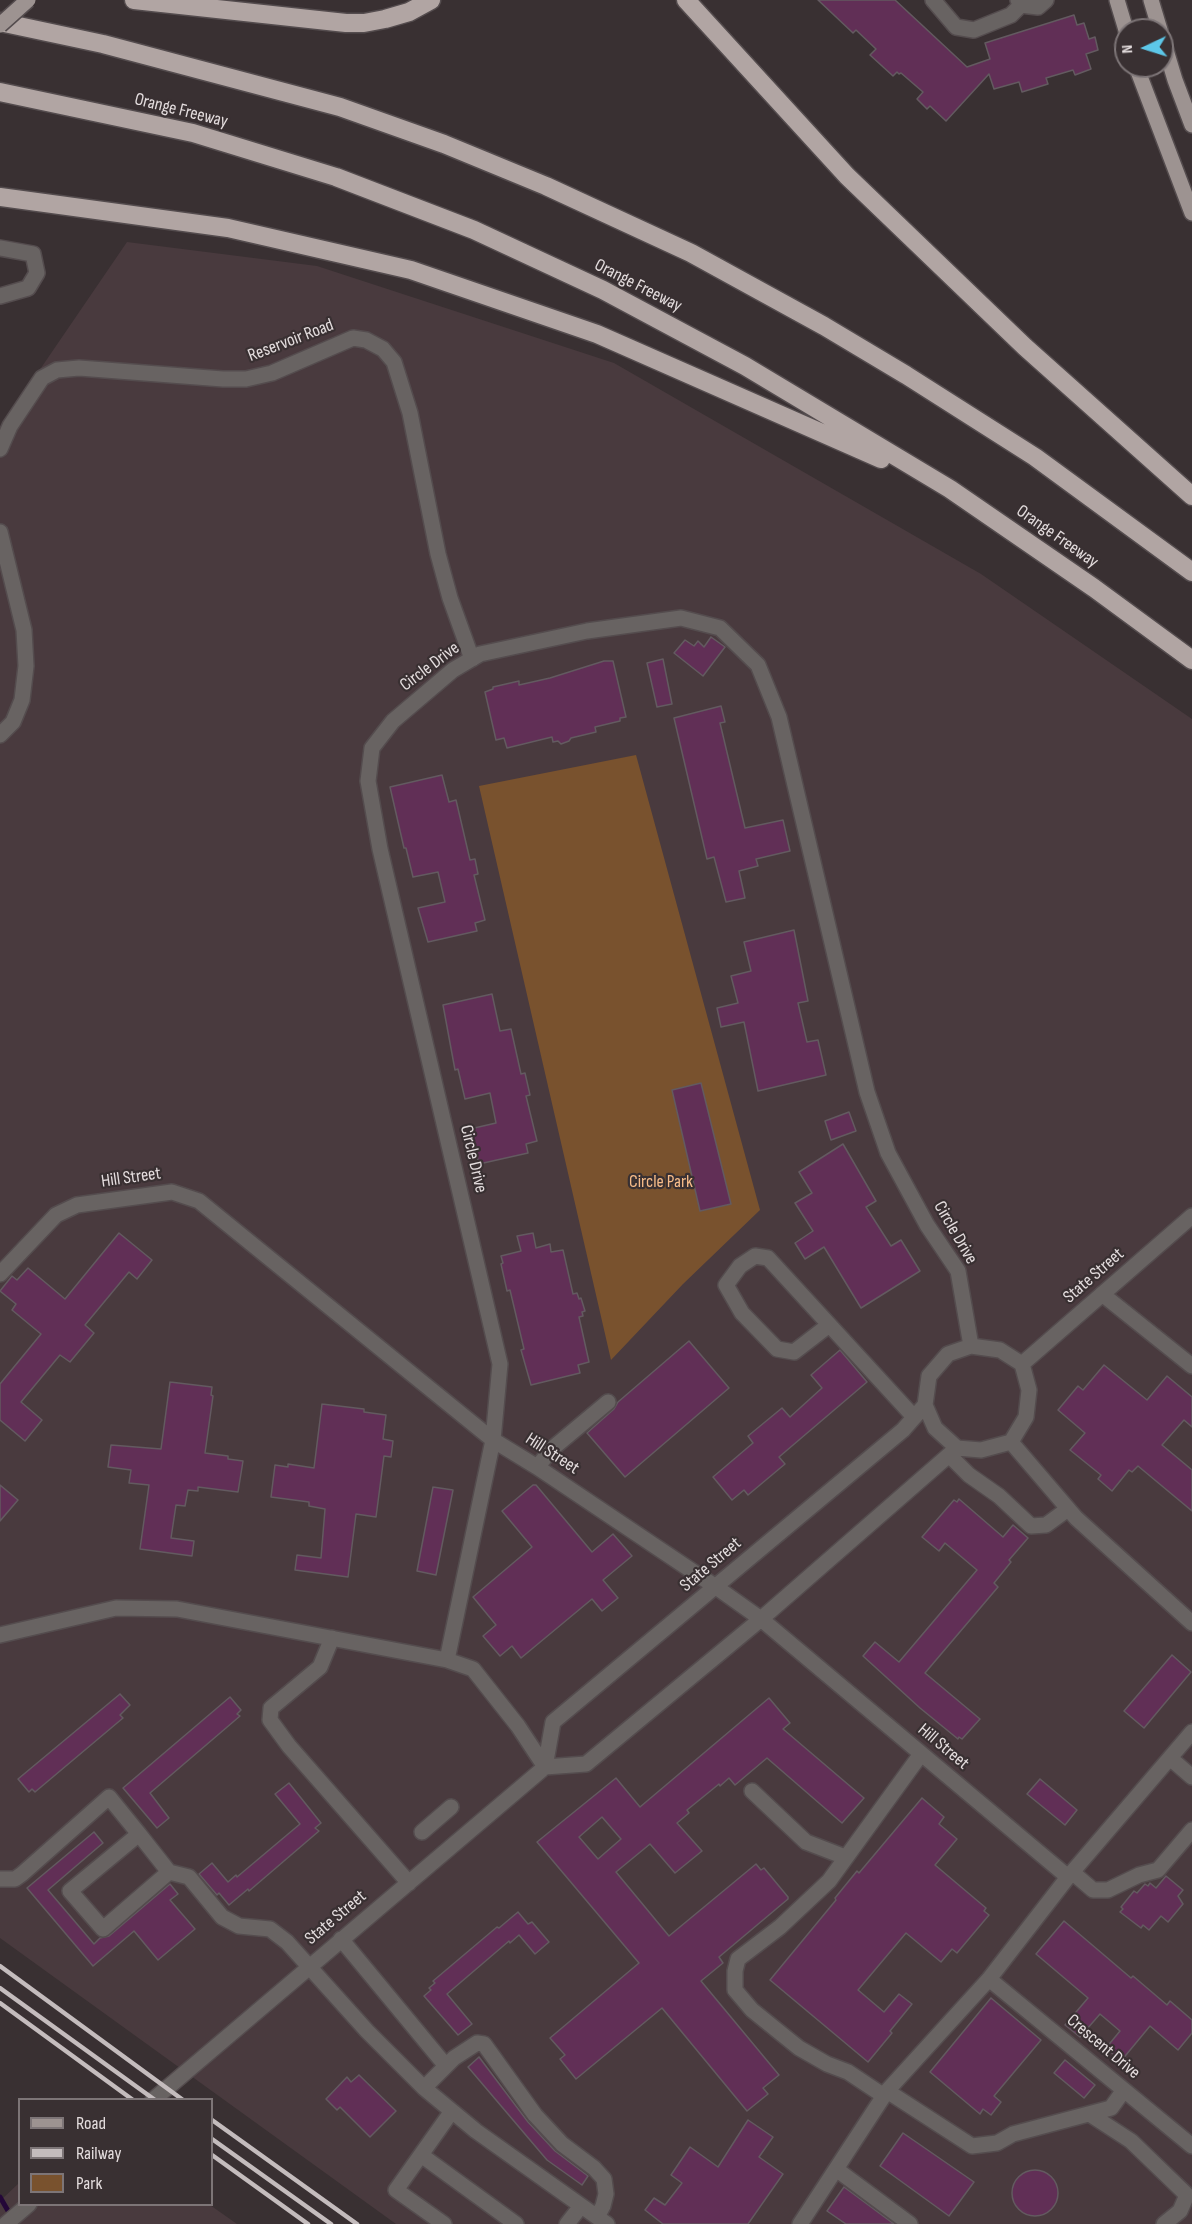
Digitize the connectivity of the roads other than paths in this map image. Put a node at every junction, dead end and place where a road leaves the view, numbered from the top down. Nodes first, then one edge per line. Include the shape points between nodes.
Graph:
1 (28, 0) edge
2 (134, 0) edge
3 (431, 0) edge
4 (686, 0) edge
5 (933, 0) edge
6 (1046, 0) edge
7 (1117, 0) edge
8 (1151, 0) edge
9 (1019, 2) edge
10 (1122, 18) edge
11 (1156, 18) edge
12 (0, 24) edge
13 (1174, 77) edge
14 (1140, 78) edge
15 (0, 92) edge
16 (1192, 125) edge
17 (0, 197) edge
18 (1192, 213) edge
19 (0, 248) edge
20 (0, 296) edge
21 (0, 449) edge
22 (950, 489) junction
23 (1192, 496) edge
24 (0, 532) edge
25 (1192, 572) edge
26 (472, 659) junction
27 (1192, 660) edge
28 (0, 735) edge
29 (1192, 1216) edge
30 (0, 1274) edge
31 (1102, 1294) junction
32 (829, 1325) junction
33 (971, 1346) junction
34 (1022, 1364) junction
35 (1192, 1366) edge
36 (608, 1402) dead end
37 (925, 1405) junction
38 (914, 1417) junction
39 (493, 1440) junction
40 (1011, 1442) junction
41 (953, 1451) junction
42 (537, 1467) junction
43 (1068, 1509) junction
44 (716, 1587) junction
45 (761, 1619) junction
46 (1192, 1623) edge
47 (0, 1635) edge
48 (332, 1638) junction
49 (447, 1660) junction
50 (1192, 1732) edge
51 (921, 1754) junction
52 (1170, 1758) junction
53 (545, 1767) junction
54 (1192, 1777) edge
55 (753, 1791) dead end
56 (452, 1807) dead end
57 (1192, 1830) edge
58 (422, 1832) dead end
59 (139, 1834) junction
60 (845, 1857) junction
61 (170, 1872) junction
62 (1070, 1875) junction
63 (0, 1880) edge
64 (409, 1883) junction
65 (341, 1940) junction
66 (308, 1967) junction
67 (989, 1979) junction
68 (446, 2066) junction
69 (424, 2088) junction
70 (1124, 2090) junction
71 (886, 2093) junction
72 (155, 2098) edge
73 (452, 2111) junction
74 (1090, 2115) junction
75 (1192, 2146) edge
76 (421, 2155) junction
77 (836, 2169) junction
78 (581, 2206) junction
79 (602, 2221) edge
80 (444, 2224) edge
81 (516, 2224) edge
82 (567, 2224) edge
83 (800, 2224) edge
84 (910, 2224) edge
85 (1164, 2224) edge

1 - 12 main road, bridge
2 - 3 highway via 364,23 409,12
4 - 23 highway via 847,176 1025,347
5 - 9 street via 956,27 974,30 1011,15
6 - 9 street via 1038,7
7 - 10 main road
8 - 11 main road
12 - 25 highway via 103,44 340,107 536,182 691,253 824,326 1035,457
13 - 16 main road
14 - 18 main road
15 - 22 highway, Orange Freeway via 193,133 336,177 474,230 603,290 745,366
17 - 22 highway via 228,228 411,270 597,334
19 - 20 street via 33,254 37,273 28,288
21 - 26 street, Reservoir Road via 10,426 42,378 57,370 79,368 246,379 272,373 353,338 366,340 383,349 394,362 410,413 438,554
22 - 27 highway, Orange Freeway
24 - 28 street via 24,630 26,666 22,700 13,722
26 - 33 street, Circle Drive via 587,631 681,618 720,628 758,665 779,717 867,1092 888,1153 927,1225 958,1271
26 - 39 street, Circle Drive via 453,670 393,721 372,748 368,781 380,849 500,1364
29 - 31 street, State Street
30 - 39 street, Hill Street via 56,1215 77,1205 172,1192 199,1201
31 - 34 street, State Street
31 - 35 street
32 - 32 street via 768,1258 755,1256 740,1266 726,1285 742,1313 777,1349 794,1352
32 - 38 street
33 - 34 street via 1000,1350
33 - 37 street via 948,1354 929,1376
34 - 40 street via 1029,1390 1026,1417
36 - 42 street via 553,1448
37 - 38 street, State Street
37 - 41 street via 935,1428
38 - 44 street, State Street
39 - 42 street, Hill Street
39 - 49 street, Circle Drive
40 - 41 street via 981,1450
40 - 43 street
41 - 43 street via 969,1475 1031,1526 1046,1525
41 - 45 street
42 - 44 street, Hill Street
43 - 46 street
44 - 45 street, Hill Street
44 - 53 street, State Street via 553,1722
45 - 51 street, Hill Street
45 - 53 street via 586,1764
47 - 48 street via 116,1608 177,1609
48 - 49 street
48 - 64 street via 320,1667 271,1708 270,1720
49 - 53 street via 473,1669
50 - 52 street
51 - 60 street
51 - 62 street, Hill Street
52 - 54 street
52 - 62 street
53 - 64 street, State Street
55 - 60 street via 806,1842
56 - 58 street
57 - 62 street, Hill Street via 1158,1870 1108,1890 1093,1890
59 - 61 street
59 - 61 street via 70,1890 103,1929
59 - 63 street via 109,1797 22,1874
60 - 71 street via 820,1889 738,1959 735,1990 752,2010 799,2048
61 - 66 street via 189,1877 222,1917 239,1926 270,1929
62 - 67 street
64 - 65 street, State Street
65 - 66 street, State Street
65 - 68 street
66 - 69 street
66 - 72 street, State Street
67 - 70 street, Crescent Drive
67 - 71 street
68 - 69 street
68 - 79 street via 477,2043 484,2044 535,2115 604,2179
69 - 73 street
70 - 74 street via 1111,2108
70 - 75 street, Crescent Drive
71 - 74 street via 972,2146 997,2143 1013,2134
71 - 77 street
73 - 76 street
73 - 78 street
74 - 85 street via 1131,2141 1187,2195 1180,2211
76 - 80 street via 396,2190
76 - 81 street
77 - 83 street
77 - 84 street
78 - 79 street
78 - 82 street

